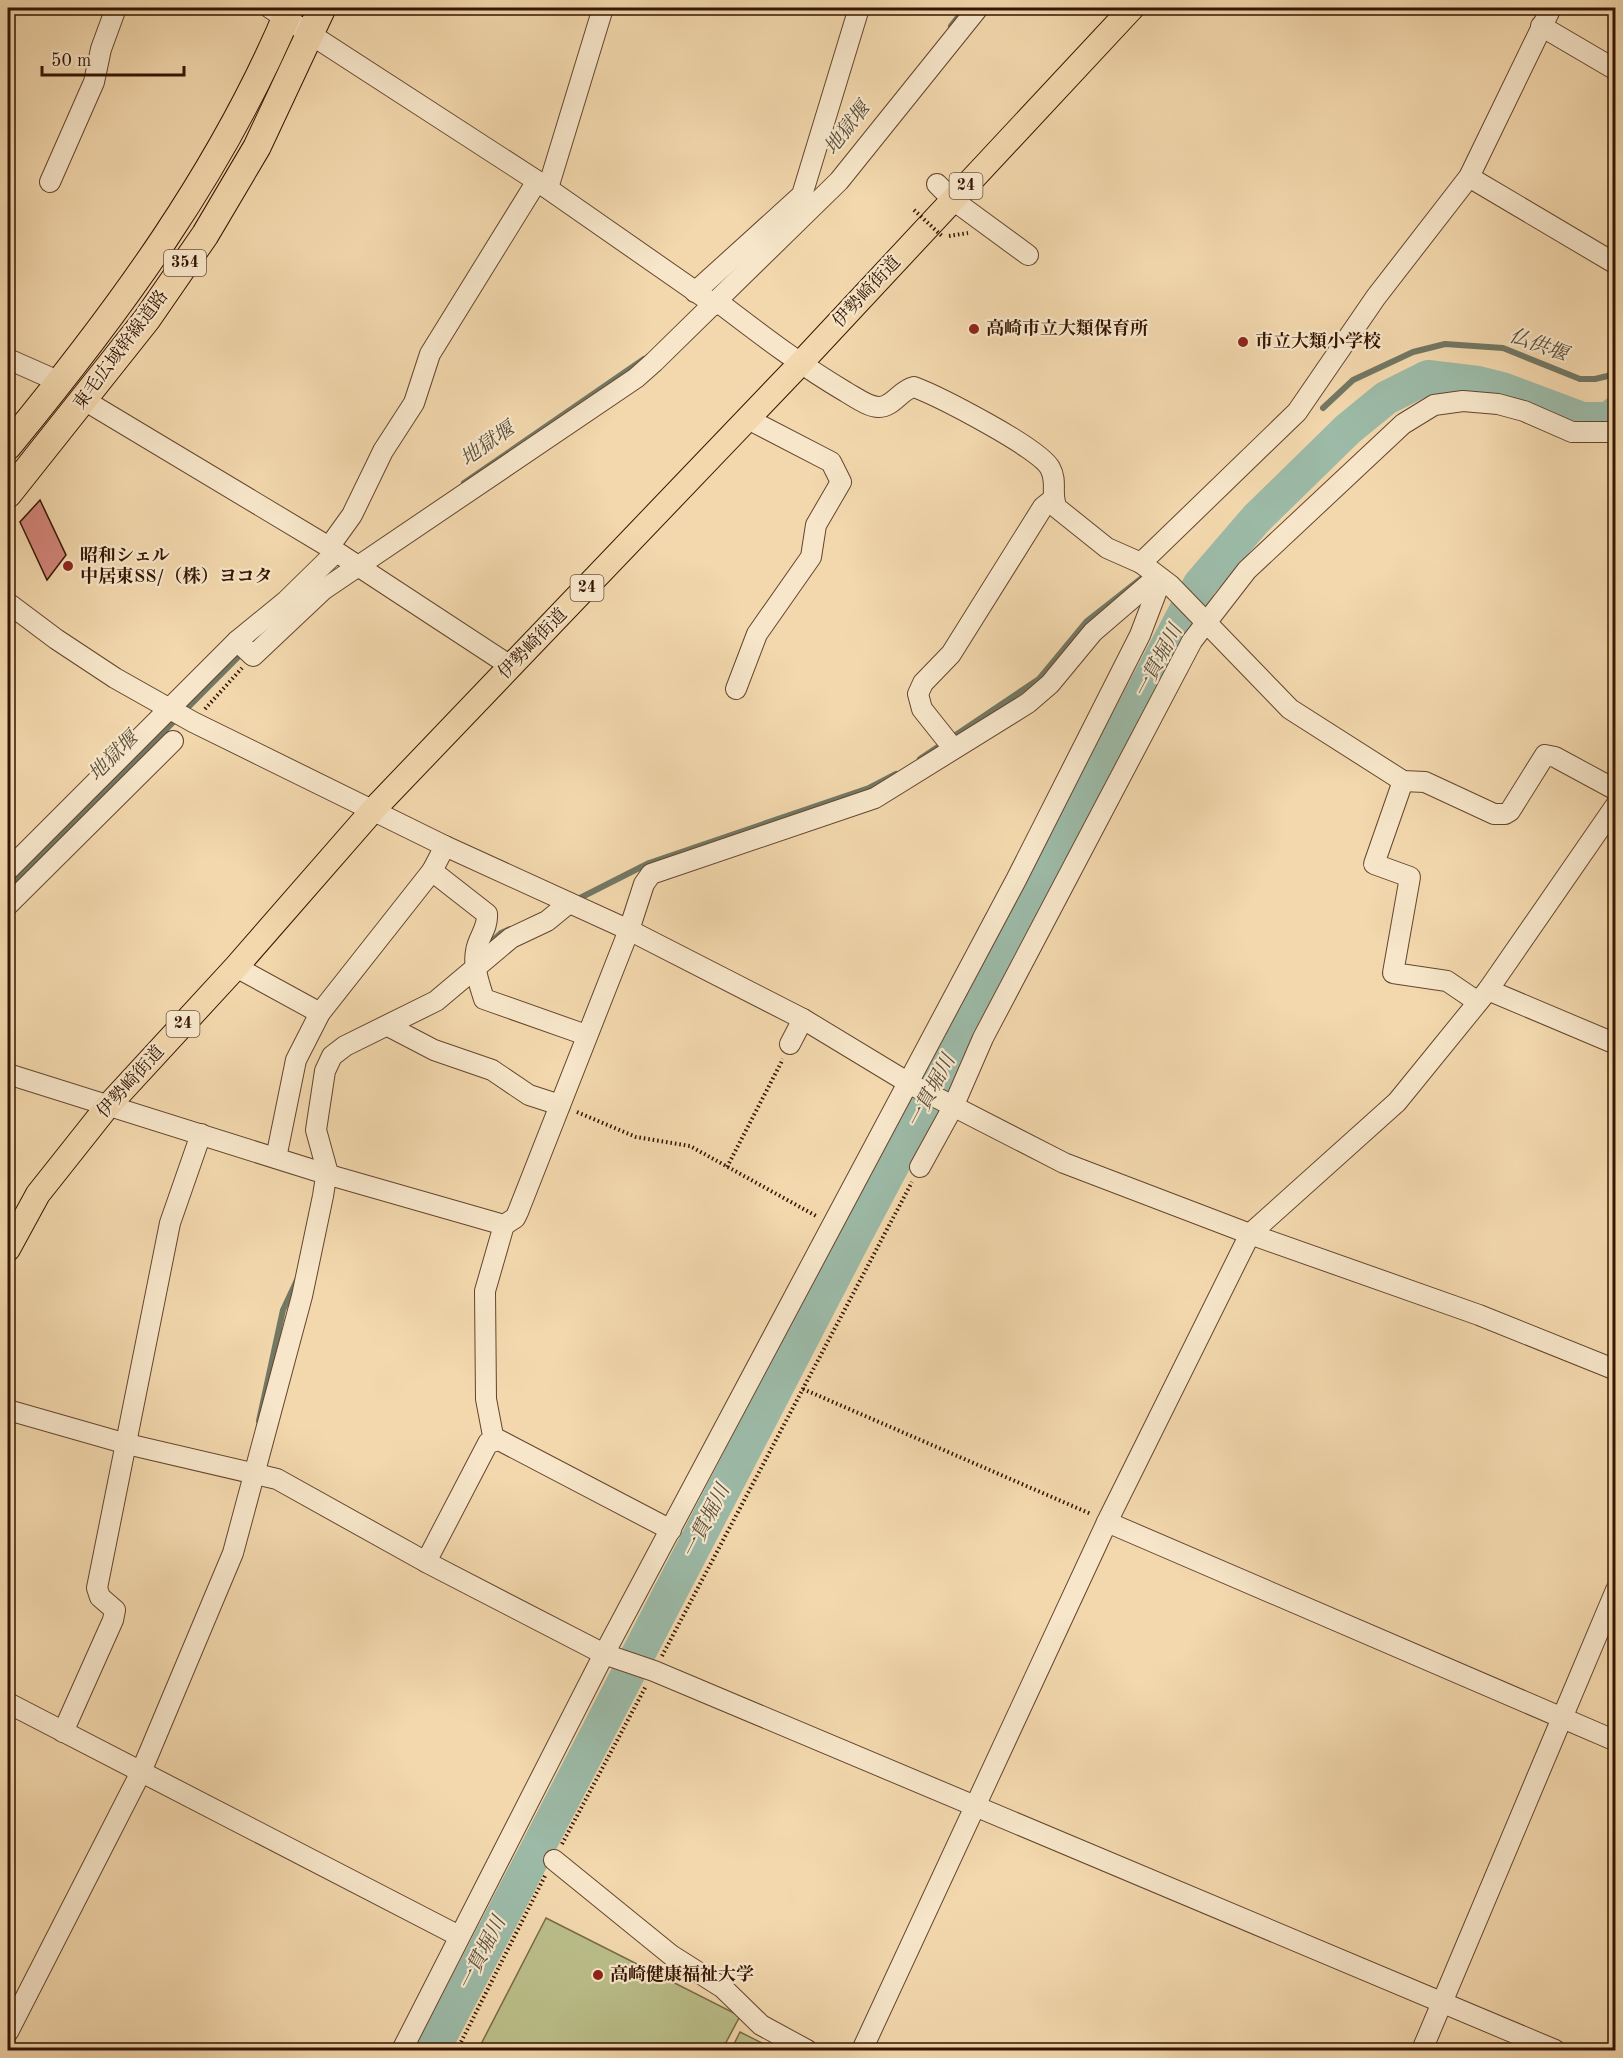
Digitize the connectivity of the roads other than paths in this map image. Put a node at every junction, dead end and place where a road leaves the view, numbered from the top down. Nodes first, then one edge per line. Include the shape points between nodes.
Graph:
1 (116, 8) edge
2 (322, 8) edge
3 (603, 8) edge
4 (859, 8) edge
5 (978, 8) edge
6 (1132, 8) edge
7 (1551, 8) edge
8 (282, 11) edge
9 (1541, 26) junction
10 (310, 35) junction
11 (1616, 70) edge
12 (1469, 177) junction
13 (50, 182) dead end
14 (542, 185) junction
15 (945, 192) junction
16 (1028, 255) dead end
17 (1616, 264) edge
18 (695, 292) junction
19 (716, 303) junction
20 (8, 359) edge
21 (800, 365) junction
22 (60, 382) junction
23 (84, 400) junction
24 (748, 419) junction
25 (1616, 432) edge
26 (8, 446) edge
27 (8, 494) edge
28 (1053, 499) junction
29 (332, 550) junction
30 (1141, 563) junction
31 (358, 567) junction
32 (1163, 581) junction
33 (8, 603) edge
34 (1202, 619) junction
35 (237, 641) junction
36 (512, 667) junction
37 (736, 689) dead end
38 (169, 708) junction
39 (173, 741) dead end
40 (953, 748) junction
41 (1403, 781) junction
42 (1616, 790) edge
43 (1616, 805) edge
44 (373, 810) junction
45 (445, 846) junction
46 (8, 870) edge
47 (432, 871) junction
48 (569, 903) junction
49 (8, 905) edge
50 (629, 930) junction
51 (236, 967) junction
52 (475, 968) junction
53 (1483, 996) junction
54 (320, 1013) junction
55 (802, 1019) junction
56 (388, 1026) junction
57 (586, 1035) junction
58 (790, 1044) road end
59 (1616, 1044) edge
60 (8, 1074) edge
61 (910, 1084) junction
62 (560, 1105) junction
63 (951, 1106) junction
64 (107, 1107) junction
65 (201, 1134) junction
66 (276, 1158) junction
67 (920, 1167) road end
68 (326, 1174) junction
69 (504, 1225) junction
70 (1250, 1234) junction
71 (8, 1249) edge
72 (1616, 1370) edge
73 (8, 1410) edge
74 (494, 1441) junction
75 (127, 1444) junction
76 (255, 1476) junction
77 (1107, 1522) junction
78 (671, 1530) junction
79 (426, 1562) junction
80 (1616, 1590) edge
81 (607, 1655) junction
82 (8, 1704) edge
83 (1561, 1719) junction
84 (63, 1732) junction
85 (1616, 1741) edge
86 (141, 1772) junction
87 (976, 1805) junction
88 (554, 1860) road end
89 (459, 1936) junction
90 (1442, 2004) junction
91 (8, 2032) edge
92 (402, 2050) edge
93 (807, 2050) edge
94 (862, 2050) edge
95 (1422, 2050) edge
96 (1556, 2050) edge

1 - 13 street via 94,82
2 - 10 highway, 東毛広域幹線道路 / 354
3 - 14 street
4 - 18 street via 802,195
5 - 19 street via 839,181
6 - 15 main road, 伊勢崎街道 / 24
7 - 9 street
8 - 10 street
8 - 22 highway, 東毛広域幹線道路 / 354 via 231,130 179,217 123,302
9 - 11 street
9 - 12 street
10 - 14 street
10 - 23 highway, 東毛広域幹線道路 / 354 via 256,147 205,235
12 - 17 street
12 - 30 street via 1376,297 1297,412
14 - 18 street
14 - 29 street via 430,354 414,403 383,452
15 - 16 street
15 - 21 main road, 伊勢崎街道 / 24
18 - 19 street
19 - 21 street
19 - 31 street via 636,378
20 - 22 street
21 - 24 main road, 伊勢崎街道 / 24
21 - 28 street via 878,407 888,405 905,389 914,387 943,400 1049,465 1054,475
22 - 26 highway, 東毛広域幹線道路 / 354
23 - 27 highway, 東毛広域幹線道路 / 354
23 - 29 street
24 - 36 main road, 伊勢崎街道 / 24
24 - 37 street via 831,462 841,482 816,525 812,557 757,634
25 - 34 street via 1572,432 1498,404 1463,401 1434,405 1403,424 1256,562
28 - 30 street via 1057,508 1107,548
28 - 40 street via 1043,507 951,654 923,683 918,694 922,709
29 - 31 street
29 - 35 street via 286,601
30 - 32 street
31 - 35 street via 323,590 253,657
31 - 36 street
32 - 34 street
32 - 40 street via 1093,632 1050,684 1028,703
32 - 61 street via 1140,635
33 - 38 street via 105,672
34 - 41 street via 1290,708
34 - 63 street
35 - 38 street
36 - 44 main road, 伊勢崎街道 / 24
38 - 44 street
38 - 46 street
39 - 49 street
40 - 50 street via 874,798 651,874
41 - 42 street via 1425,782 1494,814 1505,814 1545,755
41 - 53 street via 1374,864 1410,877 1393,974 1447,981
43 - 53 street
44 - 45 street
44 - 51 main road, 伊勢崎街道 / 24
45 - 47 street
45 - 48 street
47 - 52 street via 487,914 488,926 476,948
47 - 54 street
48 - 50 street
48 - 52 street via 547,921 511,938
50 - 55 street
50 - 57 street
51 - 54 street
51 - 64 main road, 伊勢崎街道 / 24
52 - 56 street via 436,1001
52 - 57 street via 484,999
53 - 59 street
53 - 70 street via 1397,1102
54 - 66 street via 296,1060
55 - 58 street
55 - 61 street
56 - 62 street via 434,1050 492,1070 529,1095
56 - 68 street via 345,1046 332,1056 325,1071 316,1130
57 - 62 street
60 - 64 street
61 - 63 street
61 - 78 street
62 - 69 street via 518,1212
63 - 67 street
63 - 70 street via 1064,1162
64 - 65 street
64 - 71 main road, 伊勢崎街道 / 24 via 38,1194
65 - 66 street
65 - 75 street via 170,1223
66 - 68 street
68 - 69 street
68 - 76 street via 302,1296
69 - 74 street via 485,1291 486,1399
70 - 72 street via 1479,1315
70 - 77 street
73 - 75 street
74 - 78 street via 499,1440
74 - 79 street via 488,1443
75 - 76 street
75 - 84 street via 97,1588 100,1597 115,1610 113,1620
76 - 79 street via 277,1479
76 - 86 street via 218,1592
77 - 83 street
77 - 87 street
78 - 81 street
79 - 81 street
80 - 83 street
81 - 87 street
81 - 89 street
82 - 84 street
83 - 85 street
83 - 90 street
84 - 86 street
86 - 89 street
86 - 91 street
87 - 90 street
87 - 94 street
88 - 93 street via 671,1956 723,1988 761,2025
89 - 92 street
90 - 95 street
90 - 96 street

